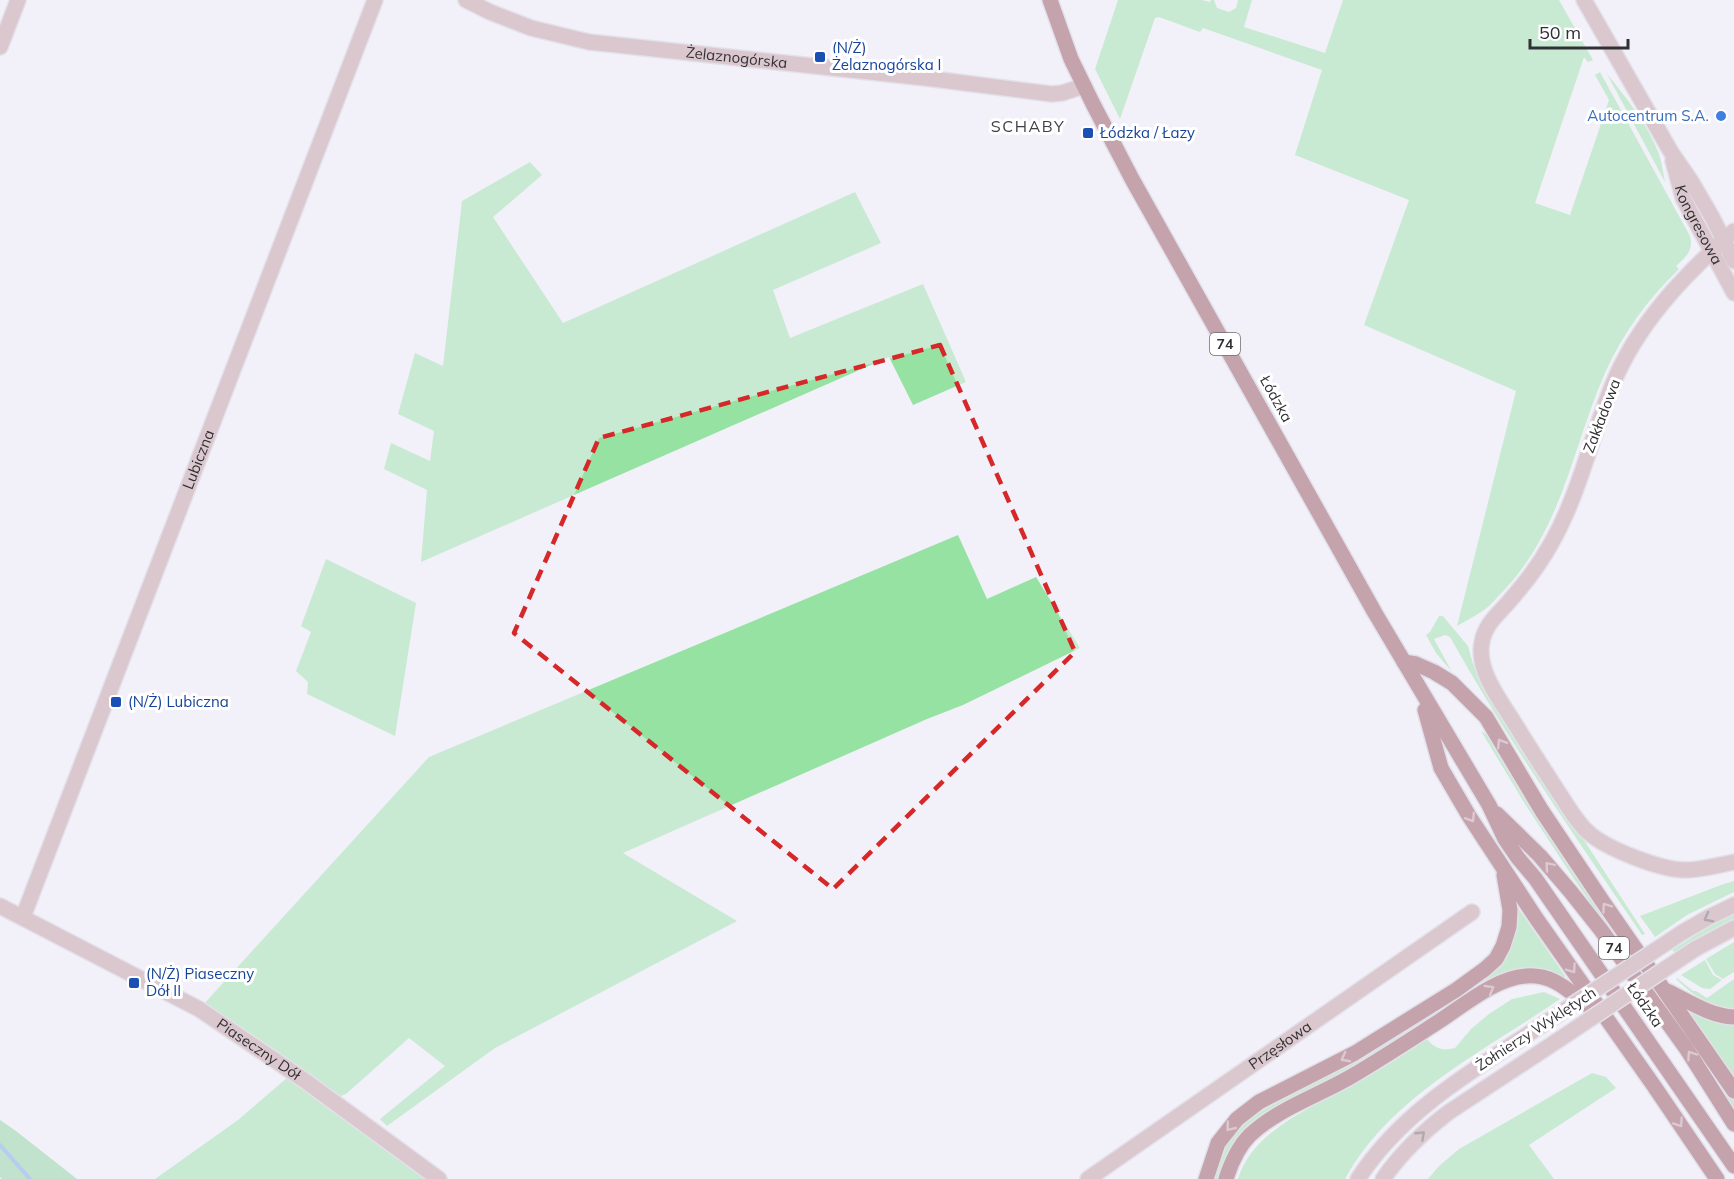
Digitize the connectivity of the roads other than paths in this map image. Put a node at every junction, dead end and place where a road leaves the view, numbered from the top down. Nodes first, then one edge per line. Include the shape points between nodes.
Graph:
1 (18, 0) edge
2 (375, 0) edge
3 (466, 0) edge
4 (1050, 0) edge
5 (1584, 0) edge
6 (0, 47) edge
7 (1084, 86) junction
8 (1671, 152) junction
9 (1729, 236) edge
10 (1711, 251) junction
11 (1734, 261) edge
12 (1734, 293) edge
13 (1404, 662) junction
14 (1419, 687) junction
15 (1489, 806) junction
16 (1734, 862) edge
17 (1503, 869) junction
18 (1734, 905) edge
19 (0, 906) edge
20 (1472, 912) dead end
21 (23, 917) junction
22 (1734, 927) edge
23 (1664, 989) junction
24 (1734, 1017) edge
25 (1610, 1023) junction
26 (1734, 1091) edge
27 (1734, 1124) edge
28 (1734, 1166) edge
29 (439, 1179) edge
30 (1088, 1179) edge
31 (1206, 1179) edge
32 (1226, 1179) edge
33 (1358, 1179) edge
34 (1383, 1179) edge
35 (1717, 1179) edge

1 - 6 street
2 - 21 street, Lubiczna
3 - 7 street, Żelaznogórska via 531,28 589,42 1045,93 1062,93
4 - 7 main road, Łódzka / 74
5 - 8 street, Kongresowa
7 - 13 main road, Łódzka / 74
8 - 9 street, Kongresowa
8 - 10 street, Kongresowa via 1683,198
9 - 10 street, Zakładowa
9 - 11 street, Kongresowa
10 - 12 street, Kongresowa
10 - 16 street, Zakładowa via 1646,323 1630,348 1561,525 1541,561 1486,630 1481,649 1492,687 1584,828 1615,849 1674,869
13 - 14 main road, Łódzka / 74
23 -> 13 main road via 1542,811 1486,717 1443,677
14 - 15 main road, Łódzka / 74
14 -> 17 main road via 1441,768
27 -> 15 main road, Łódzka / 74 via 1686,1048 1594,922 1540,856
15 - 28 main road, Łódzka / 74 via 1505,839
17 -> 25 main road
17 -> 31 main road via 1509,927 1496,959 1355,1053 1259,1102 1237,1119 1218,1143
18 -> 33 street, Żołnierzy Wyklętych, bridge via 1683,932 1426,1103 1391,1136
19 - 21 street, Piaseczny Dół
20 - 30 street, Przęsłowa
21 - 29 street, Piaseczny Dół via 199,1009
34 -> 22 street, Żołnierzy Wyklętych, bridge via 1404,1152 1449,1112
23 - 24 main road via 1701,1008
23 - 26 main road
32 -> 25 main road via 1243,1143 1261,1126 1351,1077 1504,981 1527,976 1565,986
25 -> 35 main road

